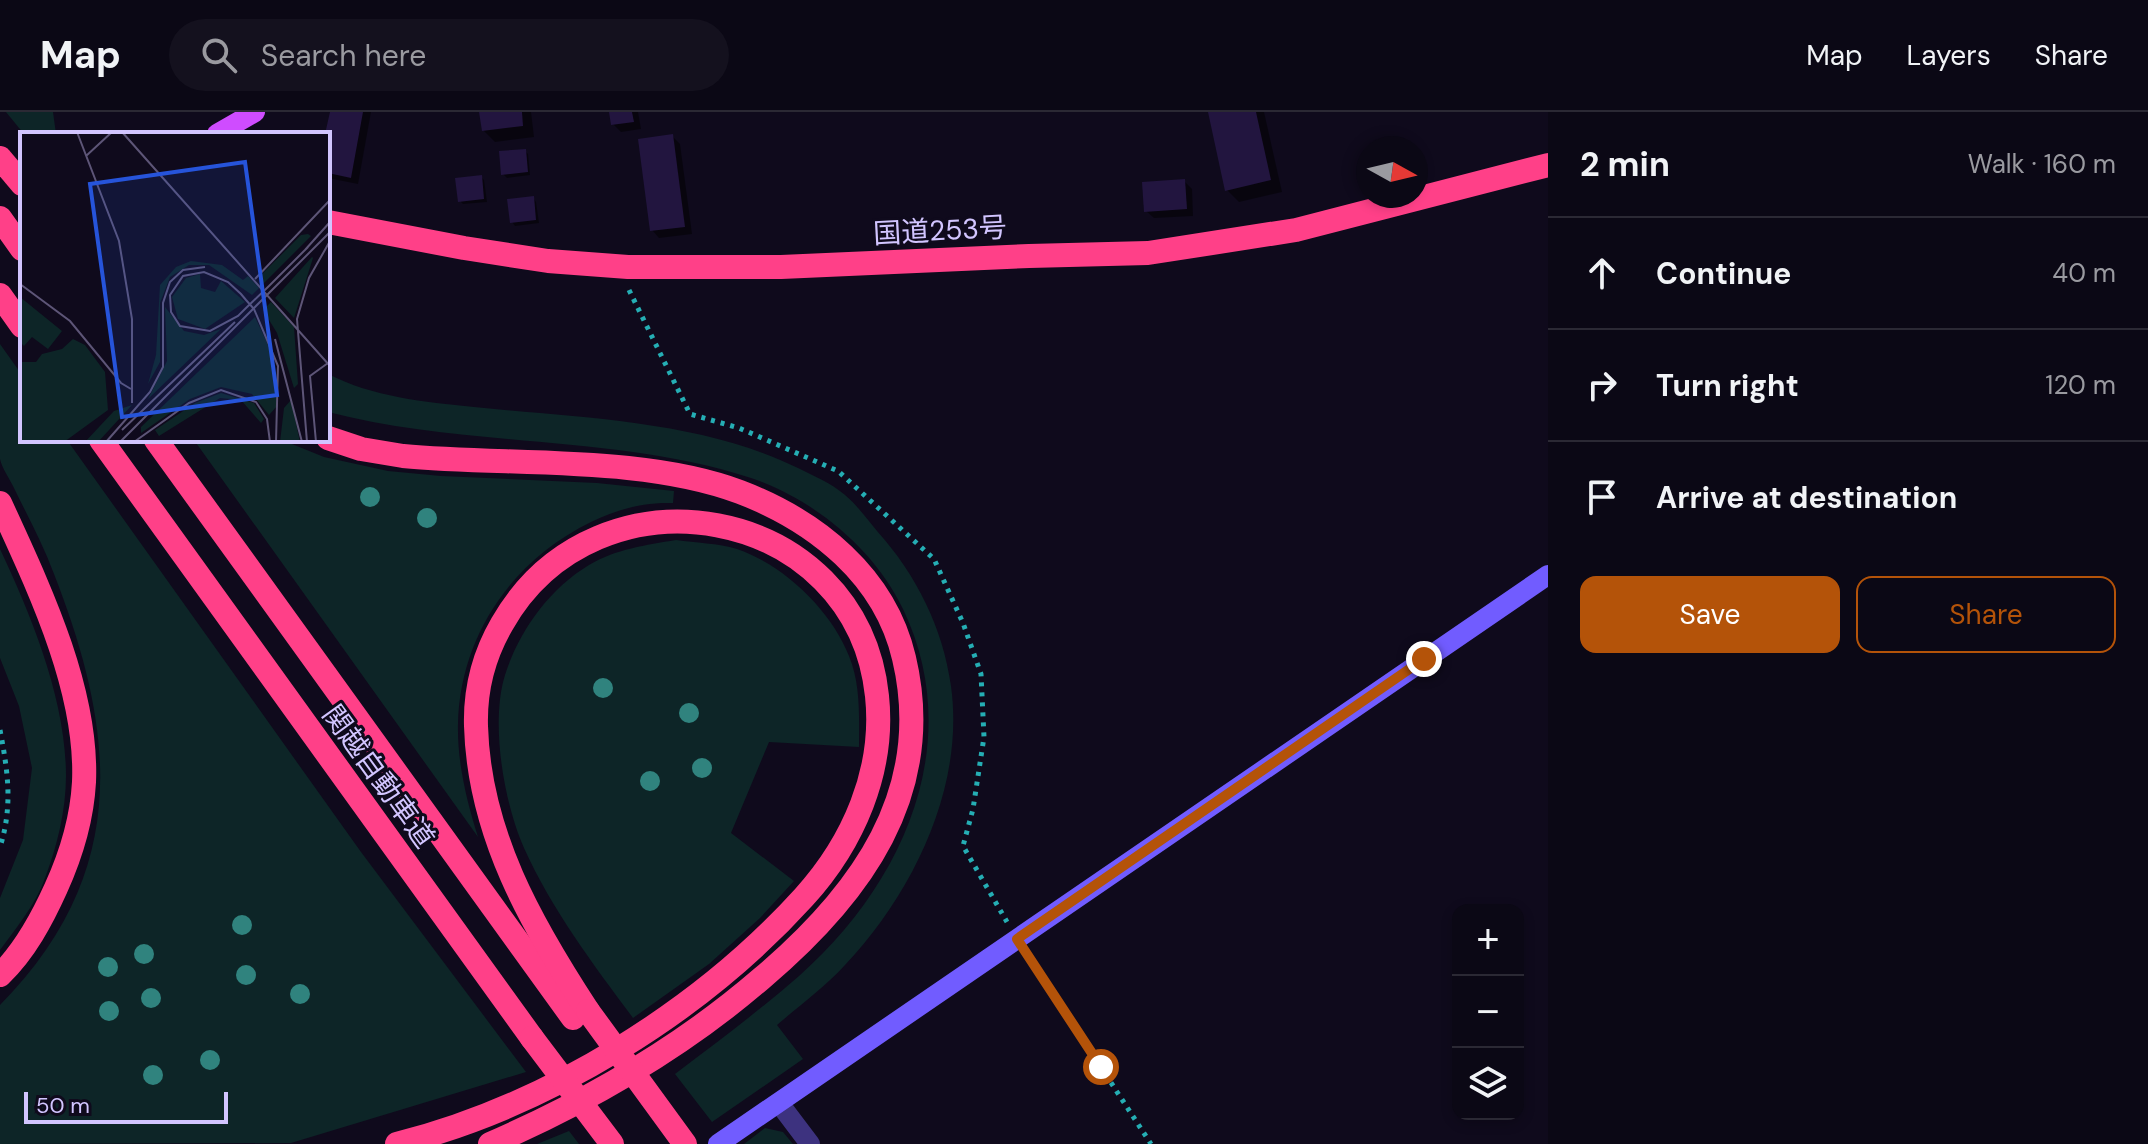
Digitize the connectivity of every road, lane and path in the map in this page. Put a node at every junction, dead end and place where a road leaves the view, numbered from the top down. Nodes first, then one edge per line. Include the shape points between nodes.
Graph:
1 (255, 112) edge
2 (220, 132) edge
3 (0, 158) edge
4 (1548, 165) edge
5 (20, 182) edge
6 (0, 218) edge
7 (330, 222) edge
8 (20, 246) edge
9 (0, 295) edge
10 (20, 323) edge
11 (330, 439) edge
12 (102, 442) edge
13 (157, 442) edge
14 (0, 503) edge
15 (1548, 575) edge
16 (0, 730) edge
17 (0, 847) edge
18 (1017, 939) junction
19 (0, 975) edge
20 (580, 1014) junction
21 (779, 1103) junction
22 (397, 1144) edge
23 (490, 1144) edge
24 (612, 1144) edge
25 (666, 1144) edge
26 (685, 1144) edge
27 (718, 1144) edge
28 (810, 1144) edge
29 (1151, 1144) edge

1 - 2 main road
3 - 5 highway
4 - 7 highway, 国道253号 via 1296,230 1148,253 781,267 628,267 548,261
6 - 8 highway
9 - 10 highway
11 - 23 highway via 418,458 665,473 738,491 835,546 886,606 902,646 911,687 908,766 876,852 853,887 823,923 750,989 666,1052 608,1088
12 - 24 highway, 関越自動車道, bridge
13 - 20 highway, 関越自動車道
14 - 19 highway via 65,666 76,708 84,782 69,860 31,936
15 - 18 street
16 - 17 path via 8,770 8,820
18 - 21 street
18 - 29 path
20 - 22 highway via 505,864 490,816 476,722 492,642 513,605 541,572 605,533 679,521 749,534 784,550 844,604 875,671 878,744 871,781 839,852 779,924 649,1030 530,1095
20 - 25 highway, 関越自動車道
20 - 26 highway, bridge
21 - 27 street
21 - 28 street

